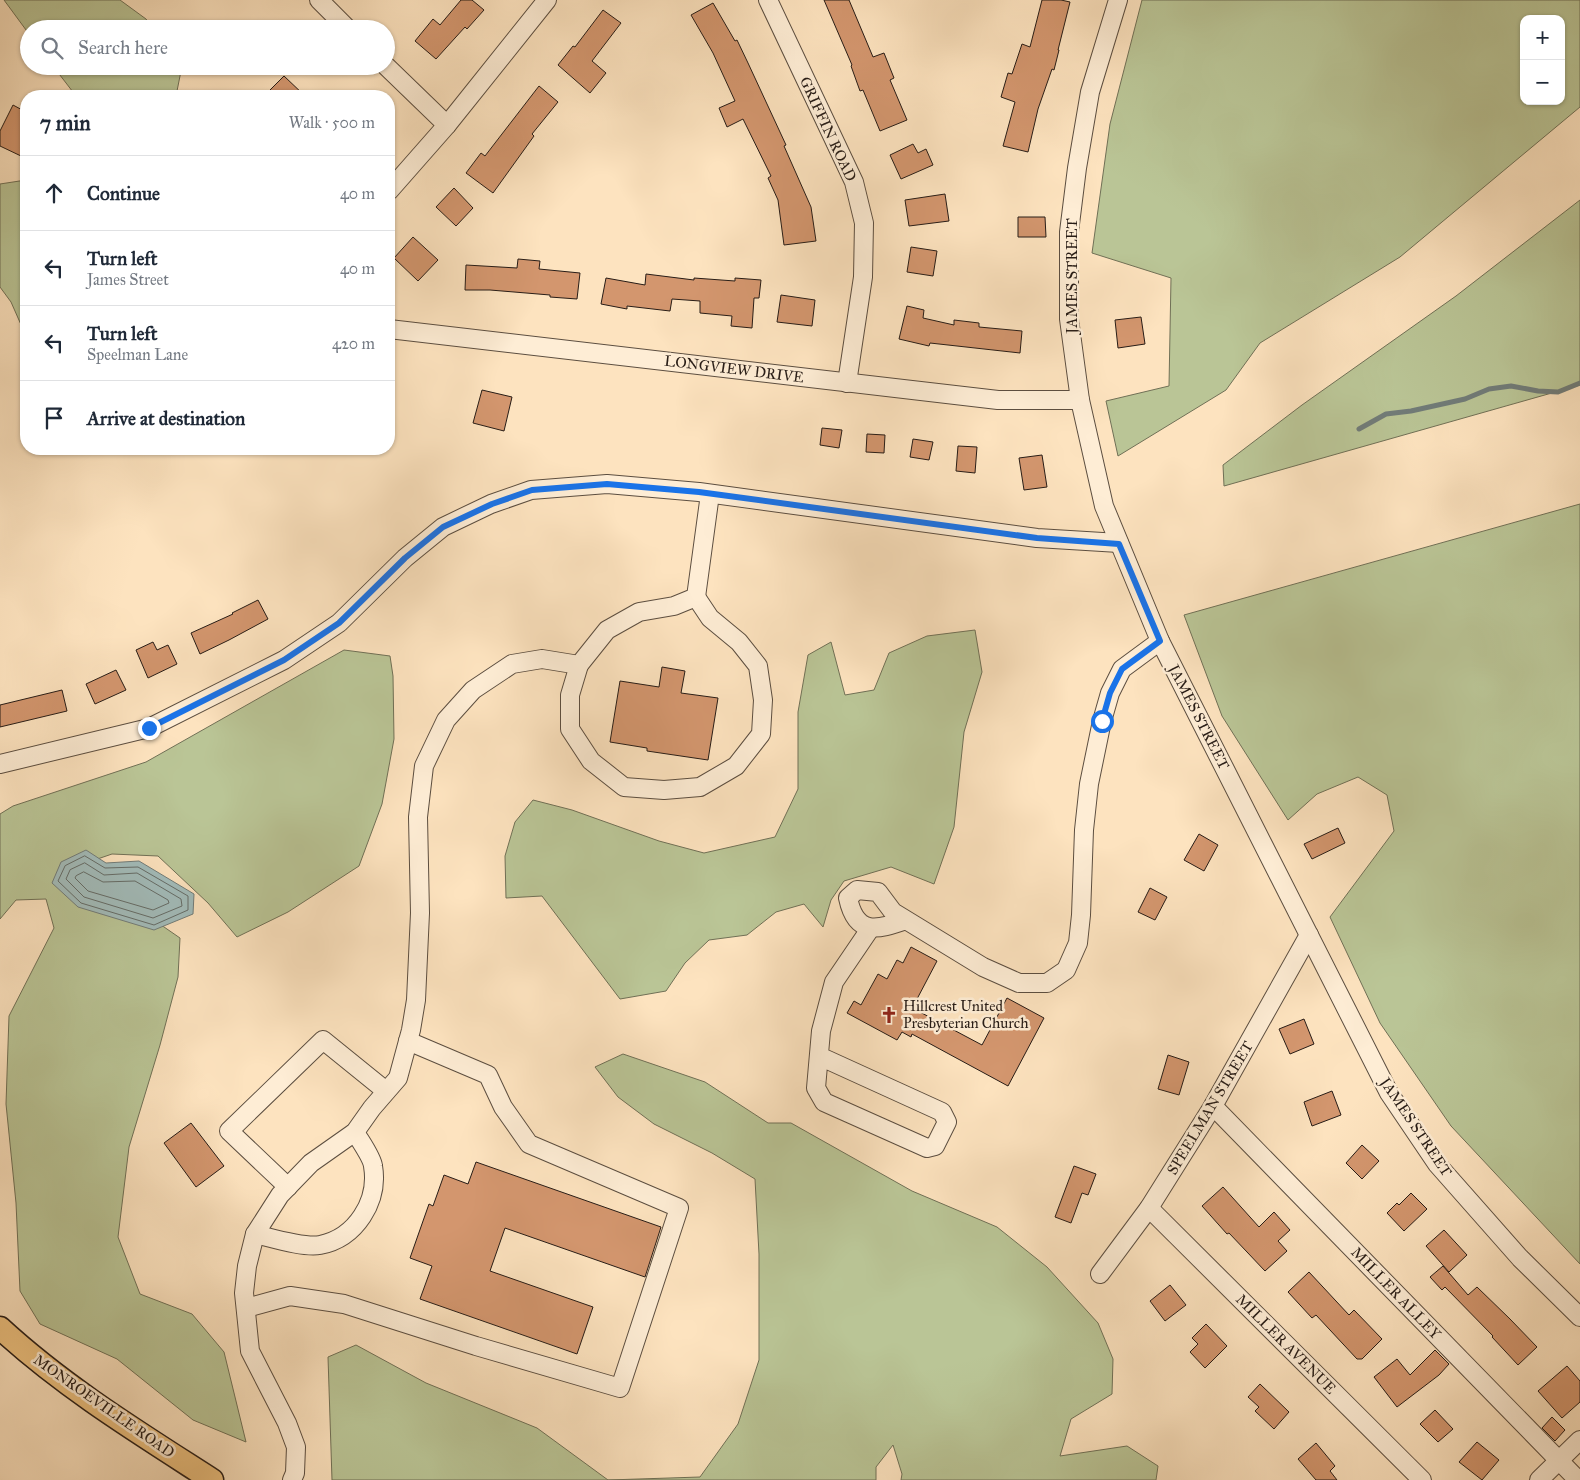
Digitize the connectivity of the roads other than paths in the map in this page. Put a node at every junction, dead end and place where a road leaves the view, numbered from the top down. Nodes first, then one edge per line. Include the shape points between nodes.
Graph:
1 (319, 0) edge
2 (547, 0) edge
3 (768, 0) edge
4 (1118, 0) edge
5 (339, 20) edge
6 (395, 75) edge
7 (447, 125) junction
8 (395, 184) edge
9 (395, 330) edge
10 (847, 382) junction
11 (1080, 400) junction
12 (710, 494) junction
13 (1119, 544) junction
14 (696, 597) junction
15 (1160, 641) junction
16 (579, 665) junction
17 (0, 764) edge
18 (906, 920) junction
19 (870, 929) junction
20 (1309, 935) junction
21 (408, 1042) junction
22 (819, 1056) junction
23 (386, 1091) junction
24 (1214, 1106) junction
25 (355, 1132) junction
26 (288, 1187) junction
27 (1149, 1208) junction
28 (256, 1234) junction
29 (1100, 1274) dead end
30 (246, 1308) junction
31 (1580, 1316) edge
32 (0, 1328) edge
33 (1580, 1440) edge
34 (1559, 1461) junction
35 (212, 1480) edge
36 (292, 1480) edge
37 (1422, 1480) edge
38 (1539, 1480) edge
39 (1578, 1480) edge

1 - 5 street
2 - 7 street
3 - 10 street, GRIFFIN ROAD via 854,182 864,223 863,277
4 - 11 street, JAMES STREET via 1090,92 1069,232 1070,319
6 - 7 street
7 - 8 street
9 - 10 street, LONGVIEW DRIVE
10 - 11 street, LONGVIEW DRIVE via 998,400
11 - 13 street, JAMES STREET via 1104,506
12 - 13 street via 1037,538
12 - 14 street
12 - 17 street via 607,484 532,490 492,504 443,527 405,558 339,623 284,660 149,728
13 - 15 street, JAMES STREET
14 - 16 street via 674,606 639,612 607,630
14 - 16 street via 710,618 739,642 758,666 763,700 761,734 736,766 700,787 664,790 624,786 591,761 570,729 570,695
15 - 18 street via 1122,669 1110,693 1089,784 1078,943 1066,970 1047,983 1019,982 983,967
15 - 20 street, JAMES STREET
16 - 21 street via 542,659 512,664 473,690 446,720 424,766 418,817 419,951 416,1000
18 - 19 street
18 - 19 street via 893,912 878,892 857,890 848,898 850,907 861,924
19 - 22 street via 834,982
20 - 24 street, SPEELMAN STREET
20 - 31 street, JAMES STREET via 1389,1093 1437,1164 1520,1258
21 - 23 street via 398,1078
21 - 30 street via 488,1075 503,1107 529,1144 679,1208 620,1388 344,1304 290,1296
22 - 22 street via 816,1088 824,1102 927,1148 935,1146 947,1122 942,1112
23 - 25 street
23 - 26 street via 323,1040 249,1111 229,1131
24 - 27 street, SPEELMAN STREET
24 - 34 street, MILLER ALLEY
25 - 26 street via 311,1163
25 - 28 street via 373,1164 374,1186 368,1206 356,1226 341,1237 320,1245
26 - 28 street
27 - 29 street, SPEELMAN STREET
27 - 37 street, MILLER AVENUE
28 - 30 street via 247,1266
30 - 36 street via 250,1351 296,1447
32 - 35 main road, MONROEVILLE ROAD via 38,1361 106,1411
33 - 34 street
34 - 38 street
34 - 39 street, MILLER ALLEY

